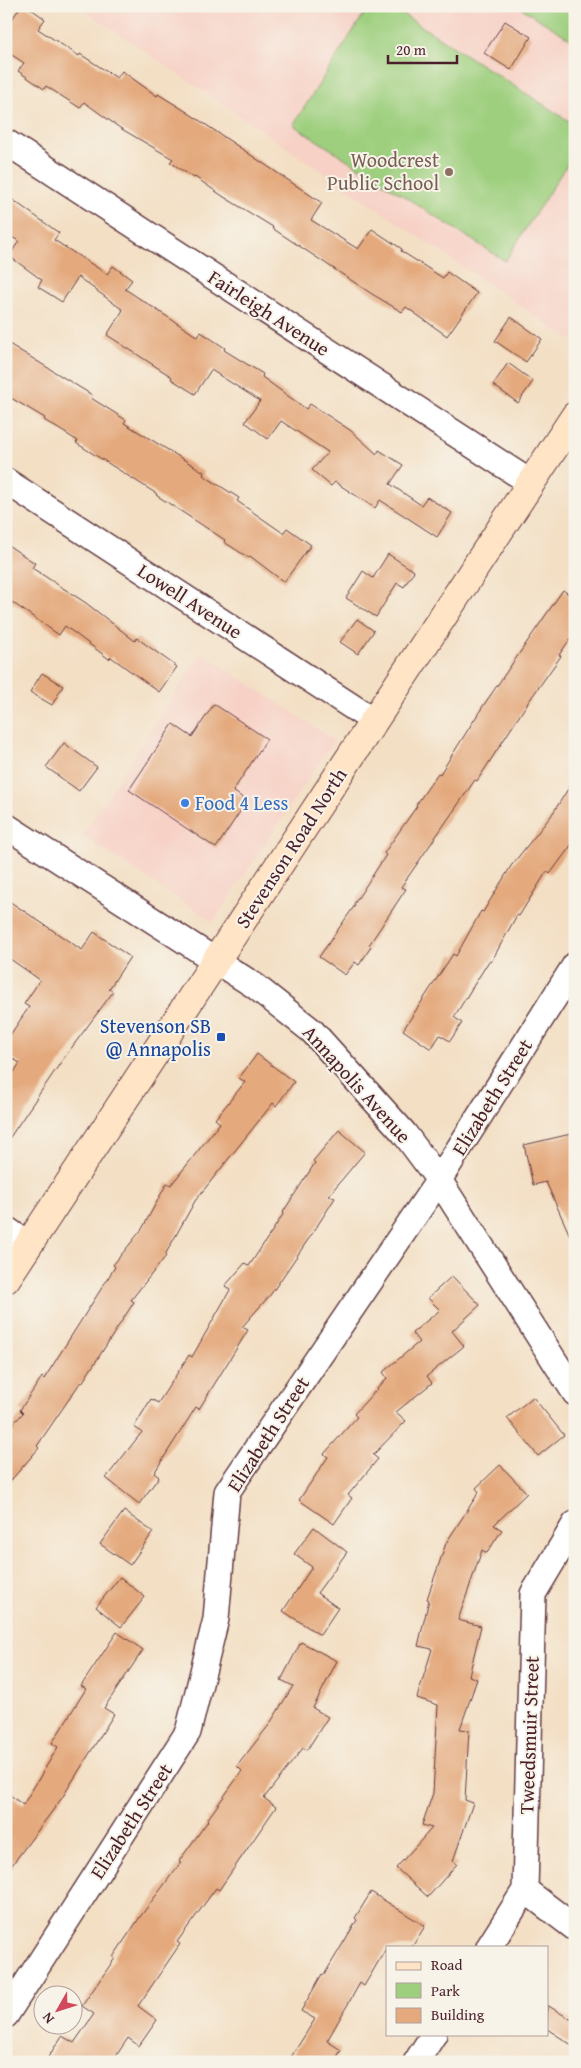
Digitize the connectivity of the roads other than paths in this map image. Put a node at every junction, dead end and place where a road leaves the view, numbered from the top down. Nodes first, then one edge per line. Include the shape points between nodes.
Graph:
1 (6, 142) edge
2 (575, 416) edge
3 (6, 481) edge
4 (531, 483) junction
5 (374, 721) junction
6 (6, 826) edge
7 (216, 961) junction
8 (575, 965) edge
9 (439, 1180) junction
10 (6, 1229) edge
11 (29, 1244) junction
12 (6, 1279) edge
13 (575, 1392) edge
14 (575, 1524) edge
15 (525, 1890) junction
16 (575, 1928) edge
17 (490, 1946) edge
18 (6, 2015) edge
19 (433, 2036) edge
20 (416, 2062) edge

1 - 4 street, Fairleigh Avenue
2 - 4 main road, Stevenson Road North
3 - 5 street, Lowell Avenue
4 - 5 main road, Stevenson Road North
5 - 7 main road, Stevenson Road North
6 - 7 street, Annapolis Avenue
7 - 9 street, Annapolis Avenue via 255,986 312,1031 404,1133
7 - 11 main road, Stevenson Road North
8 - 9 street, Elizabeth Street
9 - 13 street, Annapolis Avenue
9 - 18 street, Elizabeth Street via 227,1492 216,1619 188,1732
10 - 11 street
11 - 12 main road, Stevenson Road North
14 - 15 street, Tweedsmuir Street via 533,1594
15 - 16 street
15 - 17 street
19 - 20 street

